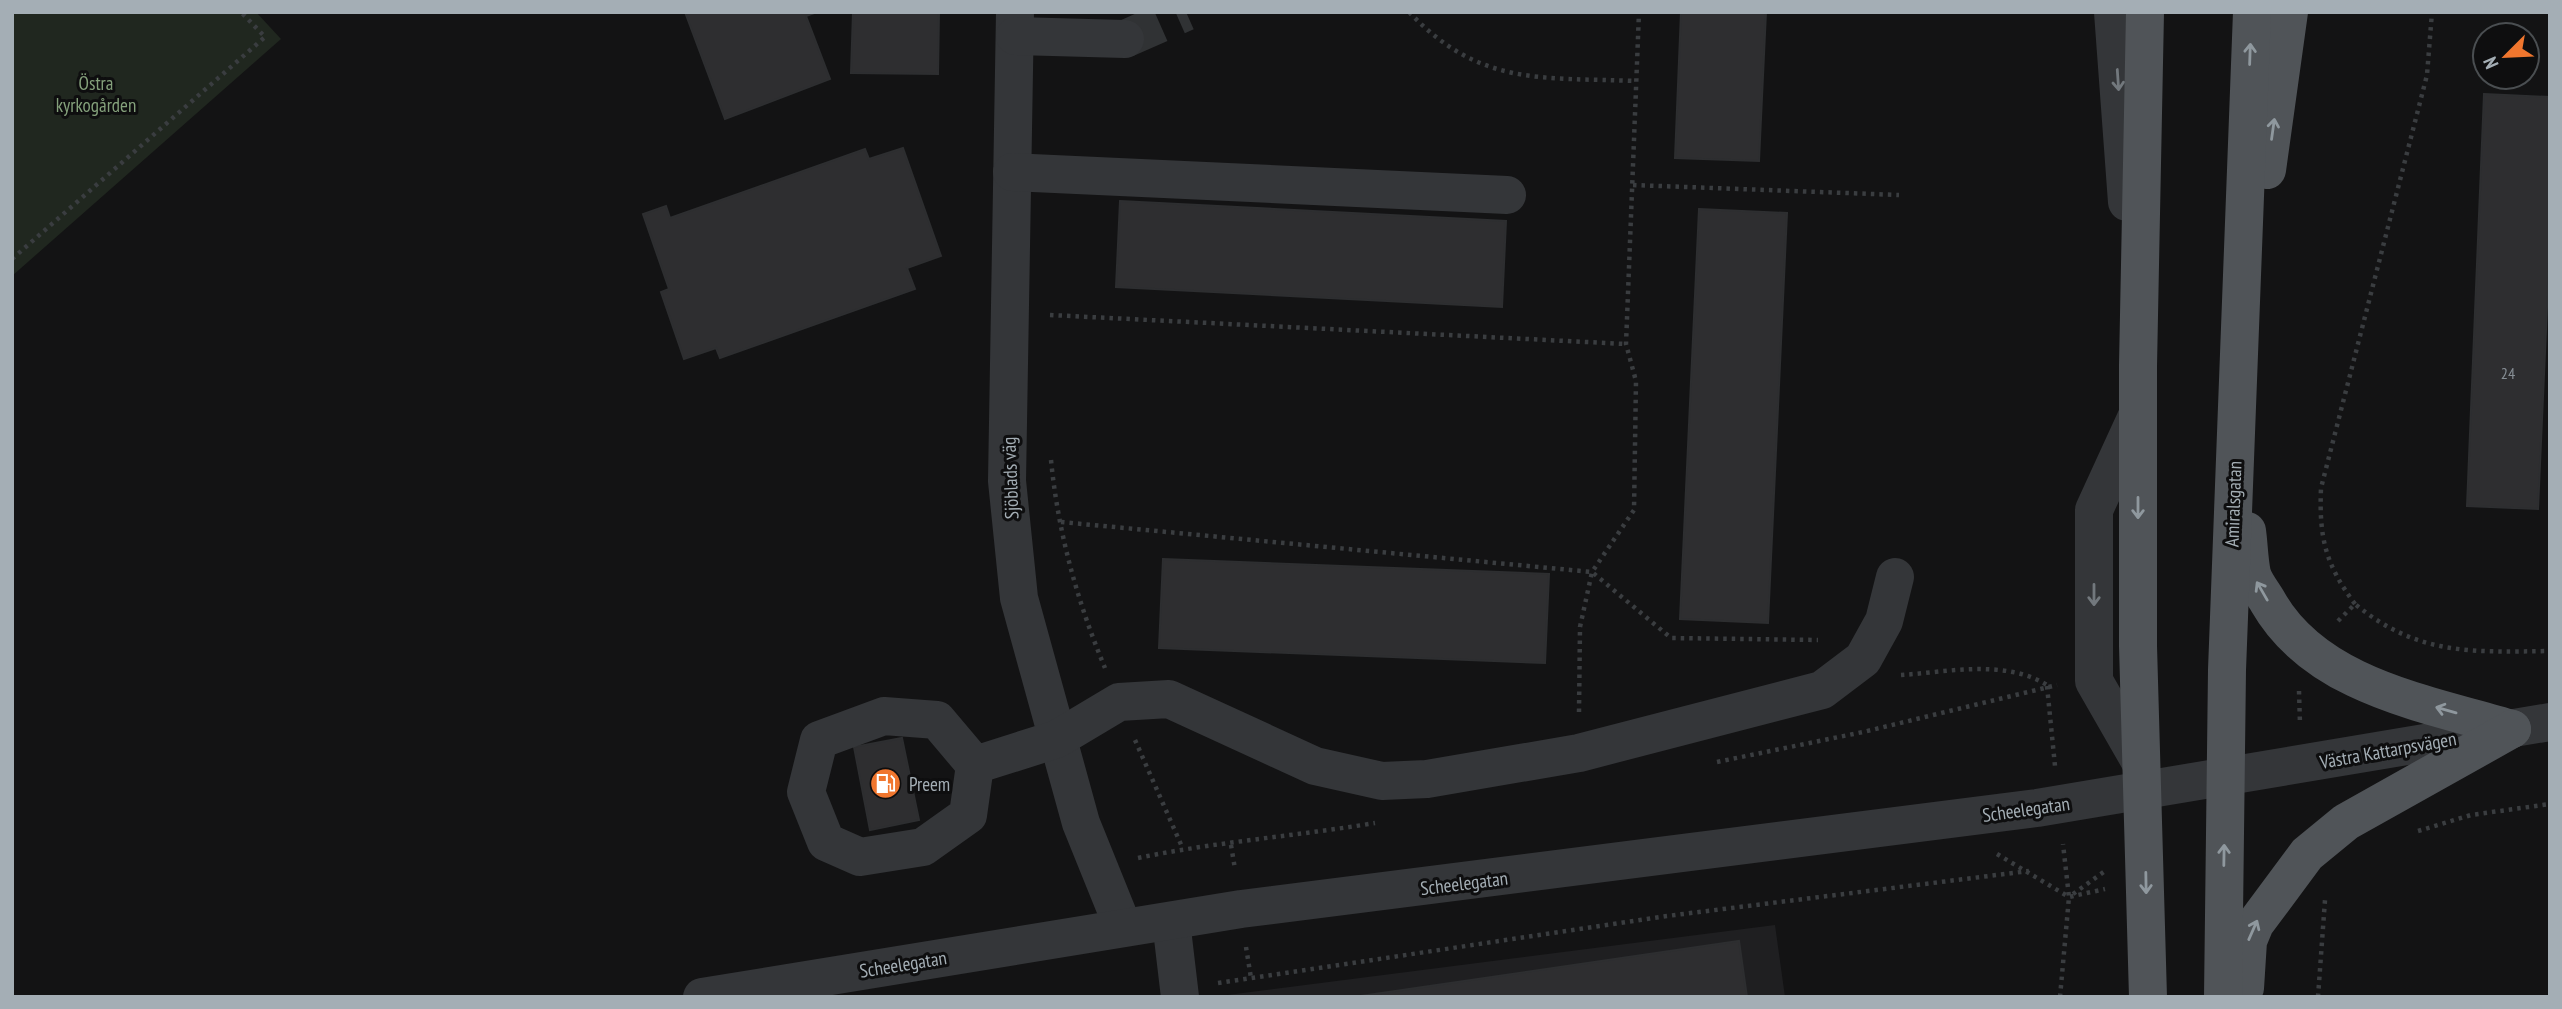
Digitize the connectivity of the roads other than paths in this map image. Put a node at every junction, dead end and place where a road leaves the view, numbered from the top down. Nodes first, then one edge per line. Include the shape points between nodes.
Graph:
1 (2113, 12) edge
2 (2145, 12) edge
3 (2252, 12) edge
4 (2289, 12) edge
5 (1015, 24) edge
6 (1125, 39) tunnel mouth
7 (1012, 172) junction
8 (1507, 195) dead end
9 (2138, 366) junction
10 (2235, 440) junction
11 (1895, 577) dead end
12 (2550, 722) edge
13 (2512, 729) junction
14 (1057, 739) junction
15 (975, 765) junction
16 (2142, 777) junction
17 (2227, 777) junction
18 (1171, 921) junction
19 (1123, 927) junction
20 (1180, 993) edge
21 (702, 997) edge
22 (2148, 997) edge
23 (2223, 997) edge
24 (2244, 997) edge

1 -> 9 street
2 - 9 main road
10 -> 3 main road, Amiralsgatan
10 -> 4 main road via 2245,332
5 - 6 street
5 - 7 street, Sjöblads väg
7 - 8 street
7 - 14 street, Sjöblads väg via 1007,481 1018,598
9 -> 16 main road
13 -> 10 main road via 2393,694 2308,652 2282,627 2253,576
10 - 17 main road, Amiralsgatan
11 - 14 street via 1884,621 1863,659 1822,690 1579,753 1427,779 1382,781 1315,766 1168,699 1119,702
12 - 13 street, Västra Kattarpsvägen
13 - 17 street, Västra Kattarpsvägen
24 -> 13 main road via 2248,941 2255,924 2307,854 2346,822
14 - 15 street
14 - 19 street, Sjöblads väg via 1081,823
15 - 15 street via 937,720 884,716 819,740 806,792 826,842 860,857 923,847 968,815
16 - 17 street, Scheelegatan
16 - 18 street, Scheelegatan via 2037,808
16 -> 22 main road
23 -> 17 main road, Amiralsgatan
18 - 19 street, Scheelegatan
18 - 20 street
19 - 21 street, Scheelegatan

